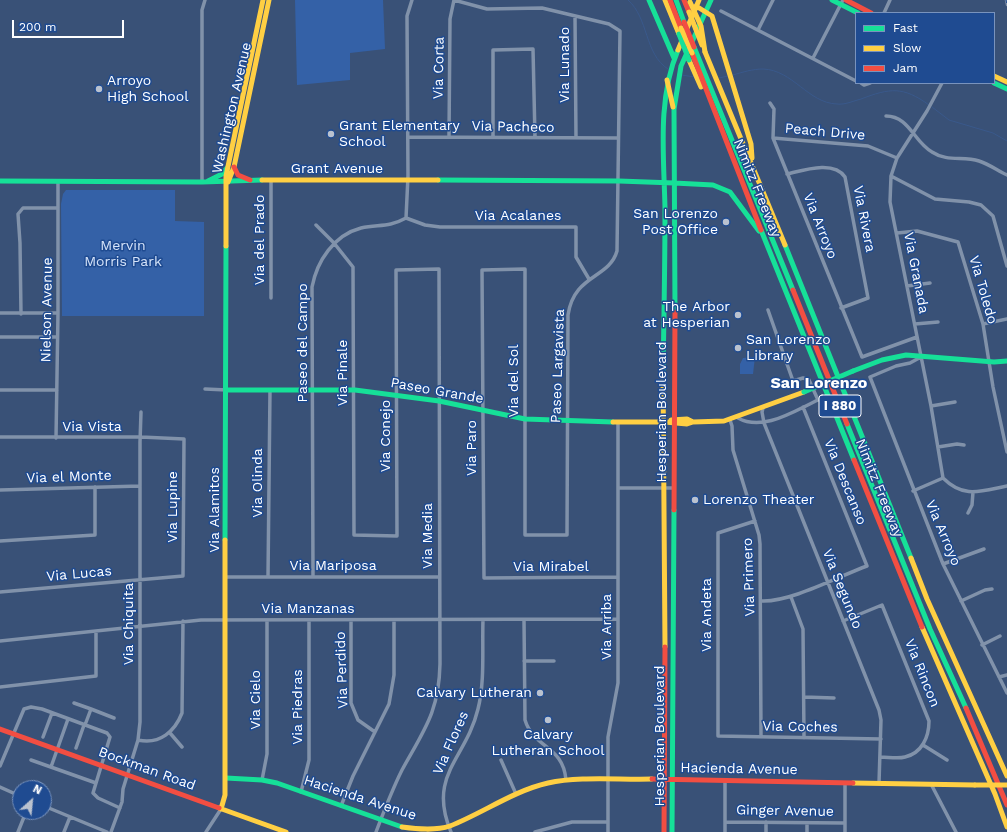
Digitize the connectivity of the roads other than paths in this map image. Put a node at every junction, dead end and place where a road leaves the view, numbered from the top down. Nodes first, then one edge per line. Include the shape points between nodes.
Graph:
1 (206, 0) edge
2 (263, 0) edge
3 (269, 0) edge
4 (412, 0) edge
5 (454, 0) edge
6 (649, 0) edge
7 (665, 0) edge
8 (670, 0) edge
9 (676, 0) edge
10 (684, 0) edge
11 (699, 0) edge
12 (711, 0) edge
13 (774, 0) edge
14 (832, 0) edge
15 (890, 0) edge
16 (690, 1) edge
17 (843, 1) edge
18 (696, 6) junction
19 (706, 11) junction
20 (721, 11) dead end
21 (857, 12) edge
22 (870, 12) edge
23 (884, 12) edge
24 (576, 16) junction
25 (758, 30) junction
26 (705, 52) junction
27 (674, 58) junction
28 (813, 58) junction
29 (699, 70) junction
30 (995, 76) edge
31 (667, 80) junction
32 (855, 80) edge
33 (1007, 82) edge
34 (995, 83) edge
35 (941, 84) edge
36 (705, 86) junction
37 (1007, 89) edge
38 (770, 103) dead end
39 (674, 109) junction
40 (886, 116) dead end
41 (913, 133) junction
42 (450, 136) junction
43 (408, 137) junction
44 (493, 138) junction
45 (535, 138) junction
46 (576, 138) junction
47 (618, 138) junction
48 (773, 138) junction
49 (897, 158) junction
50 (752, 162) junction
51 (231, 166) junction
52 (787, 174) junction
53 (1007, 175) edge
54 (891, 176) junction
55 (0, 181) edge
56 (251, 181) junction
57 (271, 181) junction
58 (408, 181) junction
59 (619, 181) junction
60 (58, 182) junction
61 (203, 182) junction
62 (228, 182) junction
63 (664, 182) junction
64 (674, 184) junction
65 (58, 208) junction
66 (406, 218) junction
67 (316, 225) dead end
68 (897, 233) junction
69 (762, 235) junction
70 (334, 243) junction
71 (1007, 266) edge
72 (396, 270) joint
73 (482, 270) joint
74 (589, 279) junction
75 (930, 283) dead end
76 (907, 286) junction
77 (271, 298) dead end
78 (841, 308) junction
79 (768, 310) dead end
80 (0, 313) edge
81 (58, 313) junction
82 (21, 314) junction
83 (1007, 319) edge
84 (938, 322) dead end
85 (915, 324) junction
86 (983, 324) junction
87 (0, 337) edge
88 (57, 337) junction
89 (917, 337) junction
90 (921, 357) junction
91 (1007, 361) edge
92 (989, 362) junction
93 (205, 389) dead end
94 (0, 390) edge
95 (57, 390) junction
96 (227, 390) junction
97 (270, 390) junction
98 (313, 390) junction
99 (355, 390) junction
100 (397, 394) junction
101 (439, 401) junction
102 (955, 402) dead end
103 (931, 406) junction
104 (803, 407) junction
105 (763, 408) junction
106 (482, 411) junction
107 (141, 412) dead end
108 (738, 418) junction
109 (525, 419) junction
110 (730, 420) junction
111 (567, 421) junction
112 (674, 421) junction
113 (618, 422) junction
114 (664, 422) junction
115 (764, 423) junction
116 (0, 437) edge
117 (141, 437) junction
118 (56, 438) junction
119 (184, 439) joint
120 (964, 445) dead end
121 (938, 447) junction
122 (1007, 449) edge
123 (943, 478) junction
124 (140, 486) junction
125 (1007, 486) edge
126 (96, 487) junction
127 (619, 488) junction
128 (665, 488) junction
129 (674, 488) junction
130 (0, 490) edge
131 (913, 491) junction
132 (973, 492) junction
133 (968, 513) dead end
134 (754, 521) junction
135 (354, 535) joint
136 (525, 535) joint
137 (0, 541) edge
138 (984, 550) dead end
139 (943, 564) junction
140 (183, 576) joint
141 (227, 577) junction
142 (268, 577) junction
143 (313, 577) junction
144 (439, 577) junction
145 (618, 577) junction
146 (484, 578) joint
147 (140, 580) junction
148 (827, 582) junction
149 (992, 589) dead end
150 (0, 592) edge
151 (791, 597) junction
152 (762, 601) junction
153 (961, 601) junction
154 (618, 619) junction
155 (225, 620) junction
156 (267, 620) junction
157 (309, 620) junction
158 (351, 620) junction
159 (394, 620) junction
160 (439, 620) junction
161 (483, 620) junction
162 (524, 620) junction
163 (843, 621) junction
164 (183, 622) junction
165 (140, 626) junction
166 (96, 631) junction
167 (1000, 636) dead end
168 (0, 641) edge
169 (982, 645) junction
170 (524, 661) junction
171 (554, 661) dead end
172 (1007, 675) edge
173 (999, 677) junction
174 (0, 687) edge
175 (1007, 692) edge
176 (804, 697) junction
177 (834, 698) dead end
178 (664, 701) junction
179 (74, 703) dead end
180 (91, 709) junction
181 (52, 713) junction
182 (672, 716) junction
183 (114, 718) dead end
184 (68, 720) junction
185 (84, 725) junction
186 (973, 725) junction
187 (0, 729) edge
188 (375, 732) junction
189 (170, 733) junction
190 (14, 734) junction
191 (718, 736) joint
192 (44, 737) dead end
193 (761, 737) junction
194 (804, 738) junction
195 (881, 739) junction
196 (138, 740) junction
197 (972, 742) junction
198 (923, 745) junction
199 (182, 747) dead end
200 (76, 748) dead end
201 (58, 750) junction
202 (880, 756) junction
203 (31, 760) dead end
204 (501, 760) dead end
205 (947, 760) dead end
206 (0, 766) edge
207 (102, 766) junction
208 (51, 767) junction
209 (127, 775) junction
210 (1007, 776) edge
211 (226, 778) junction
212 (608, 779) junction
213 (664, 779) junction
214 (672, 779) junction
215 (262, 780) junction
216 (566, 780) junction
217 (726, 781) junction
218 (96, 783) junction
219 (845, 783) junction
220 (880, 783) junction
221 (931, 784) junction
222 (1007, 785) edge
223 (0, 787) edge
224 (12, 792) edge
225 (301, 792) junction
226 (516, 794) junction
227 (1007, 805) edge
228 (341, 806) junction
229 (120, 808) junction
230 (220, 808) junction
231 (52, 809) edge
232 (70, 817) junction
233 (23, 820) edge
234 (380, 820) junction
235 (608, 822) junction
236 (725, 822) junction
237 (766, 822) junction
238 (807, 823) junction
239 (845, 823) junction
240 (1007, 827) edge
241 (450, 829) edge
242 (18, 832) edge
243 (64, 832) edge
244 (107, 832) edge
245 (111, 832) edge
246 (206, 832) edge
247 (286, 832) edge
248 (376, 832) edge
249 (536, 832) edge
250 (608, 832) edge
251 (664, 832) edge
252 (672, 832) edge
253 (725, 832) edge
254 (766, 832) edge
255 (807, 832) edge
256 (845, 832) edge
257 (956, 832) edge

1 - 61 street via 202,10
2 - 51 main road, Washington Avenue
3 - 51 main road, Washington Avenue
4 - 43 street via 407,16
5 - 24 street via 487,8 542,8
5 - 42 street, Via Corta via 450,19
6 - 27 main road
7 - 29 main road, bridge via 689,60
8 - 29 main road, I 880, bridge
9 - 29 main road, I 880, bridge via 694,47
10 - 26 main road, Nimitz Freeway / I 880, bridge
11 - 18 main road, Hesperian Boulevard
12 - 19 main road, Hesperian Boulevard
13 - 25 street
14 - 17 main road
15 - 23 street
16 - 26 main road, bridge via 701,26
17 - 21 main road
17 - 22 main road
17 - 28 street
18 - 19 main road
18 - 27 main road, Hesperian Boulevard
19 - 39 main road, Hesperian Boulevard via 680,70
19 - 50 main road via 712,16 735,91 751,144
20 - 25 street
24 - 46 street, Via Lunado
24 - 47 street, Paseo Largavista via 609,24 620,31
25 - 28 street
26 - 50 main road, Nimitz Freeway / I 880
27 - 31 main road, Hesperian Boulevard
28 - 32 street
29 - 36 main road
29 - 36 main road, I 880
30 - 33 main road
31 - 39 main road via 671,86 670,97
31 - 63 main road, Hesperian Boulevard via 664,107
34 - 37 main road
35 - 41 street, Via Granada
36 - 69 main road, Nimitz Freeway / I 880
36 - 186 main road, I 880 via 930,629
38 - 48 street, Via Arroyo via 774,108
39 - 64 main road, Hesperian Boulevard
40 - 41 street via 902,121
41 - 49 street, Via Granada
41 - 53 street via 930,152 944,159 980,162
42 - 43 street, Via Pacheco
42 - 44 street, Via Pacheco
43 - 58 street
44 - 45 street, Via Pacheco
44 - 45 street via 493,50 533,50
45 - 46 street, Via Pacheco
46 - 47 street, Via Pacheco
47 - 59 street, Paseo Largavista
48 - 49 street, Peach Drive via 868,146
48 - 52 street, Via Arroyo
49 - 54 street, Via Granada
50 - 210 main road, Nimitz Freeway / I 880 via 927,599
51 - 56 main road via 238,175
51 - 61 main road via 222,174
51 - 62 main road, Washington Avenue via 226,175
52 - 78 street, Via Arroyo
52 - 78 street, Via Rivera via 811,168 834,169 841,171 845,177 868,298
54 - 68 street, Via Granada via 890,202
54 - 71 street via 935,199 981,205 993,216
55 - 60 main road, Grant Avenue
56 - 57 main road, Grant Avenue
56 - 62 main road, Grant Avenue
57 - 58 main road, Grant Avenue
57 - 77 street, Via del Prado
58 - 59 main road, Grant Avenue
58 - 66 street
59 - 63 main road, Grant Avenue
59 - 74 street, Paseo Largavista via 618,246 615,256 607,267
60 - 61 main road, Grant Avenue
60 - 65 street, Nielson Avenue
61 - 62 main road, Grant Avenue
62 - 96 main road, Via Alamitos
63 - 64 main road, Grant Avenue
63 - 114 main road, Hesperian Boulevard
64 - 69 main road, Grant Avenue via 713,185 730,192
64 - 112 main road, Hesperian Boulevard
65 - 81 street, Nielson Avenue
65 - 82 street via 23,208 18,214
66 - 70 street, Paseo del Campo via 395,224 360,228
66 - 74 street, Via Acalanes via 440,227 576,227 576,257
67 - 70 street, Via Pinale
68 - 76 street, Via Granada
68 - 86 street, Via Toledo via 917,232 958,242
69 - 197 main road, Nimitz Freeway / I 880 via 934,657
70 - 98 street, Paseo del Campo via 321,261 314,275 312,287
70 - 99 street, Via Pinale via 353,267
72 - 100 street, Via Conejo
72 - 101 street, Via Media via 439,269
73 - 106 street, Via Paro
73 - 109 street, Via del Sol via 525,269
74 - 111 street, Paseo Largavista via 575,294 568,315
75 - 76 street
76 - 85 street, Via Granada
78 - 89 street, Via Arroyo via 862,357
79 - 104 street via 793,381 803,378 809,380 818,400
80 - 82 street
81 - 82 street
81 - 88 street, Nielson Avenue
83 - 86 street
84 - 85 street
85 - 89 street, Via Granada
86 - 92 street, Via Toledo
87 - 88 street
88 - 95 street, Nielson Avenue
89 - 90 street, Via Granada
90 - 92 main road, Paseo Grande
90 - 103 street, Via Granada
90 - 105 main road, Paseo Grande, bridge via 893,357
90 - 131 street, Via Arroyo via 870,377
91 - 92 main road, Paseo Grande
92 - 122 street, Via Toledo
93 - 96 street, Paseo Grande
94 - 95 street
95 - 118 street, Nielson Avenue
96 - 97 main road, Paseo Grande
96 - 141 main road, Via Alamitos
97 - 98 main road, Paseo Grande
97 - 142 street, Via Olinda
98 - 99 main road, Paseo Grande
98 - 143 street, Paseo del Campo
99 - 100 main road, Paseo Grande
99 - 135 street, Via Pinale
100 - 101 main road, Paseo Grande
100 - 135 street, Via Conejo via 397,536
101 - 106 main road, Paseo Grande
101 - 144 street, Via Media
102 - 103 street
103 - 121 street, Via Granada
104 - 115 street
104 - 148 street, Via Descanso via 867,566
105 - 108 main road, Paseo Grande
105 - 115 street, Via Segundo
106 - 109 main road, Paseo Grande
106 - 146 street, Via Paro
107 - 117 street, Via Chiquita
108 - 110 main road, Paseo Grande
108 - 115 street via 746,422
109 - 111 main road, Paseo Grande
109 - 136 street, Via del Sol
110 - 112 main road, Paseo Grande via 687,424
110 - 134 street, Via Primero via 733,450
111 - 113 main road, Paseo Grande
111 - 136 street, Paseo Largavista via 567,535
112 - 114 main road, Paseo Grande
112 - 129 main road, Hesperian Boulevard
113 - 114 main road, Paseo Grande
113 - 127 street, Via Arriba
114 - 128 main road, Hesperian Boulevard
115 - 148 street, Via Segundo
116 - 118 street, Via Vista
117 - 118 street, Via Vista
117 - 119 street, Via Vista
117 - 124 street, Via Chiquita
119 - 140 street, Via Lupine
120 - 121 street
121 - 123 street, Via Granada
123 - 131 street
123 - 132 street via 951,487
124 - 126 street, Via el Monte
124 - 147 street, Via Chiquita
125 - 132 street
126 - 130 street, Via el Monte
126 - 137 street via 95,535
127 - 128 street
127 - 145 street, Via Arriba
128 - 129 street
128 - 178 main road, Hesperian Boulevard
129 - 182 main road, Hesperian Boulevard
131 - 139 street, Via Arroyo
132 - 133 street via 972,505
134 - 152 street, Via Primero via 760,544
134 - 191 street, Via Andeta via 718,533
138 - 139 street
139 - 153 street, Via Arroyo
140 - 147 street, Via Lucas
141 - 142 street, Via Mariposa
141 - 155 main road, Via Alamitos
142 - 143 street, Via Mariposa
143 - 144 street, Via Mariposa
144 - 160 street, Via Media
145 - 146 street, Via Mirabel
145 - 154 street, Via Arriba
147 - 150 street, Via Lucas
147 - 165 street, Via Chiquita
148 - 151 street
148 - 163 street, Via Segundo
149 - 153 street
151 - 152 street via 775,602
151 - 176 street via 803,629
152 - 193 street, Via Primero
153 - 169 street, Via Arroyo
154 - 162 street, Via Manzanas
154 - 212 street, Via Arriba via 618,683 608,737
155 - 156 street, Via Manzanas
155 - 164 street, Via Manzanas
155 - 211 main road, Via Alamitos
156 - 157 street, Via Manzanas
156 - 215 street, Via Cielo via 267,754
157 - 158 street, Via Manzanas
157 - 225 street, Via Piedras via 309,760
158 - 159 street, Via Manzanas
158 - 188 street, Via Perdido via 351,703 358,720
159 - 160 street, Via Manzanas
159 - 188 street via 392,692 385,714
160 - 161 street, Via Manzanas
160 - 234 street, Via Media via 440,674 435,708 389,797
161 - 162 street, Via Manzanas
161 - 241 street, Via Flores via 481,695 478,709 472,729 449,773 443,791 443,803
162 - 170 street
163 - 195 street, Via Segundo via 879,710
163 - 198 street, Via Rincon via 882,605 929,721
164 - 165 street, Via Manzanas
164 - 189 street via 182,713
165 - 166 street, Via Manzanas
165 - 196 street, Via Chiquita
166 - 168 street, Via Manzanas
166 - 174 street via 96,676
167 - 169 street
169 - 173 street, Via Arroyo
170 - 171 street
170 - 216 street via 525,720 528,730 562,761
172 - 173 street
173 - 175 street, Via Arroyo
176 - 177 street
176 - 194 street
178 - 182 main road
178 - 213 main road, Hesperian Boulevard
179 - 180 street
180 - 183 street
180 - 185 street
181 - 184 street
181 - 190 street via 31,707 24,709
181 - 192 street
182 - 214 main road, Hesperian Boulevard
184 - 185 street
184 - 201 street
185 - 200 street
185 - 207 street via 110,736
186 - 197 main road
186 - 227 main road, I 880
187 - 190 main road, Bockman Road
188 - 228 street
189 - 196 street via 154,740
189 - 199 street
190 - 201 main road, Bockman Road
190 - 206 street
191 - 193 street, Via Coches
193 - 194 street, Via Coches
194 - 195 street, Via Coches
195 - 202 street, Via Segundo
196 - 209 street, Via Chiquita
197 - 240 main road, Nimitz Freeway / I 880
198 - 202 street via 904,758
198 - 205 street
201 - 207 main road, Bockman Road
201 - 208 street
202 - 220 street, Via Segundo
203 - 208 street
204 - 226 street
207 - 209 main road, Bockman Road
207 - 218 street
208 - 218 street
209 - 229 street, Via Chiquita
209 - 230 main road, Bockman Road
211 - 215 main road, Hacienda Avenue
211 - 230 main road, Via Alamitos via 225,798
212 - 213 main road, Hacienda Avenue
212 - 216 main road, Hacienda Avenue
212 - 235 street, Via Arriba
213 - 214 main road, Hacienda Avenue
213 - 251 main road, Hesperian Boulevard
214 - 217 main road, Hacienda Avenue
214 - 252 main road, Hesperian Boulevard
215 - 225 main road, Hacienda Avenue
216 - 226 main road, Hacienda Avenue
217 - 219 main road, Hacienda Avenue
217 - 236 street
218 - 229 street via 94,796
219 - 220 main road, Hacienda Avenue
219 - 239 street
220 - 221 main road, Hacienda Avenue
221 - 222 main road, Hacienda Avenue, bridge
221 - 257 street
223 - 224 street
225 - 228 main road, Hacienda Avenue
226 - 241 main road, Hacienda Avenue
228 - 234 main road, Hacienda Avenue
229 - 245 street, Via Chiquita
230 - 246 street, Via Alamitos
230 - 247 main road, Bockman Road
231 - 232 street
232 - 243 street
232 - 244 street
233 - 242 street
234 - 241 main road, Hacienda Avenue via 412,830
234 - 248 street, Via Media
235 - 249 street via 572,822
235 - 250 street, Via Arriba
236 - 237 street, Ginger Avenue
236 - 253 street
237 - 238 street, Ginger Avenue
237 - 254 street
238 - 239 street, Ginger Avenue
238 - 255 street
239 - 256 street

